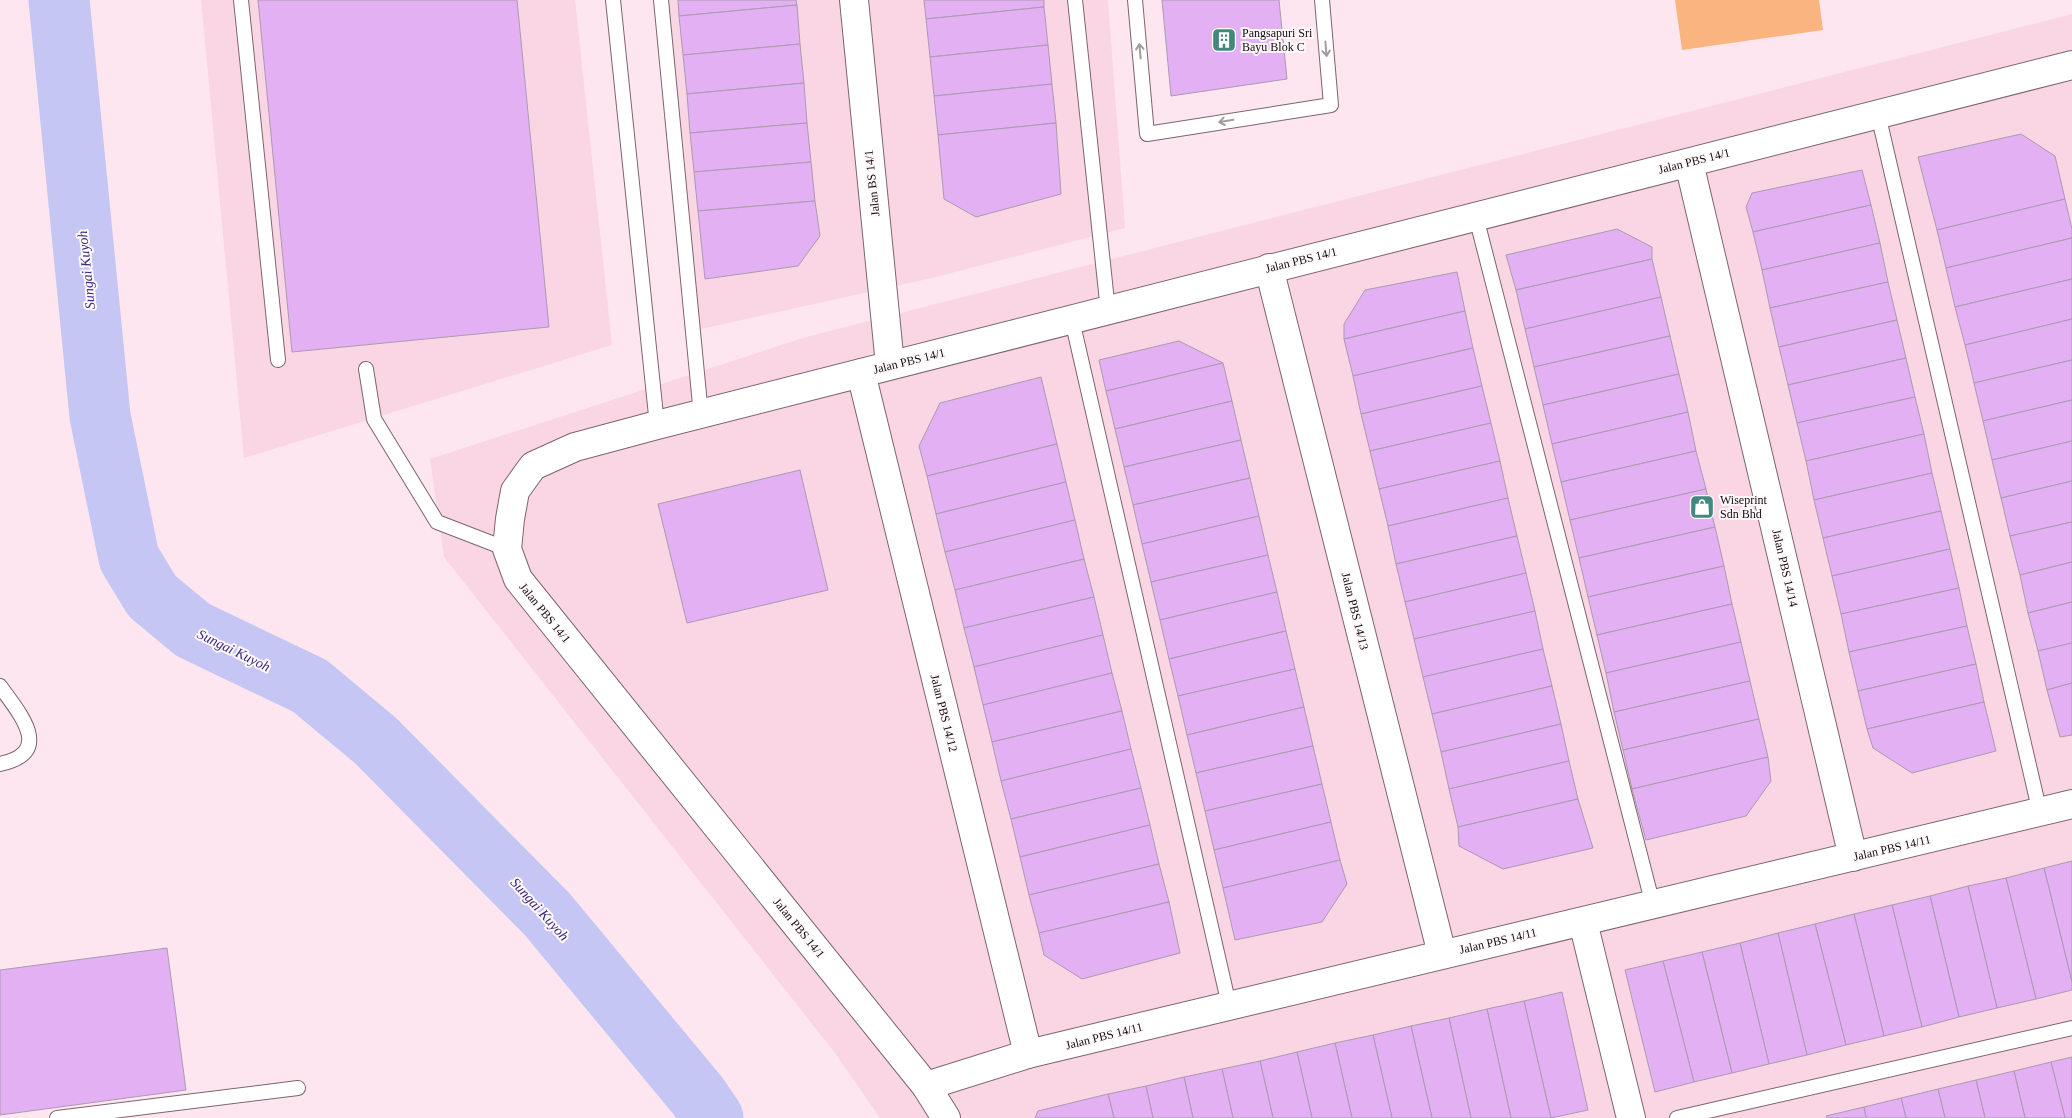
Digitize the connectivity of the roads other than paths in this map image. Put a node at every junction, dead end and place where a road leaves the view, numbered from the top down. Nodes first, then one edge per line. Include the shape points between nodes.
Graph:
1 (241, 0) edge
2 (613, 0) edge
3 (661, 0) edge
4 (854, 0) edge
5 (1075, 0) edge
6 (1135, 0) edge
7 (1322, 0) edge
8 (2072, 65) edge
9 (1878, 114) junction
10 (1689, 163) junction
11 (1476, 217) junction
12 (1269, 268) junction
13 (1108, 311) junction
14 (1072, 320) junction
15 (278, 360) dead end
16 (890, 365) junction
17 (366, 369) dead end
18 (861, 373) junction
19 (701, 414) junction
20 (657, 425) junction
21 (507, 549) junction
22 (0, 686) edge
23 (0, 764) edge
24 (2072, 804) edge
25 (2040, 813) junction
26 (1853, 857) junction
27 (1653, 905) junction
28 (1583, 922) junction
29 (1442, 954) junction
30 (1229, 1005) junction
31 (2072, 1028) edge
32 (1028, 1054) junction
33 (926, 1086) junction
34 (298, 1088) dead end
35 (57, 1118) edge
36 (946, 1118) edge
37 (1631, 1118) edge
38 (1677, 1118) edge

1 - 15 lane
2 - 20 lane
3 - 19 lane
4 - 16 street, Jalan BS 14/1
5 - 13 lane
7 -> 6 lane via 1331,105 1147,134
8 - 9 street, Jalan PBS 14/1
9 - 10 street, Jalan PBS 14/1
9 - 25 lane
10 - 11 street, Jalan PBS 14/1
10 - 26 street, Jalan PBS 14/14
11 - 12 street, Jalan PBS 14/1
11 - 27 lane
12 - 13 street, Jalan PBS 14/1
12 - 29 street, Jalan PBS 14/13
13 - 14 street, Jalan PBS 14/1
14 - 16 street, Jalan PBS 14/1
14 - 30 lane
16 - 18 street, Jalan PBS 14/1
17 - 21 lane via 374,419 437,522
18 - 19 street, Jalan PBS 14/1
18 - 32 street, Jalan PBS 14/12
19 - 20 street, Jalan PBS 14/1
20 - 21 street, Jalan PBS 14/1 via 576,447 533,466 515,491
21 - 33 street, Jalan PBS 14/1 via 518,578
22 - 23 lane via 27,724 30,740 28,750 15,760
24 - 25 street, Jalan PBS 14/11
25 - 26 street, Jalan PBS 14/11
26 - 27 street, Jalan PBS 14/11
27 - 28 street, Jalan PBS 14/11
28 - 29 street, Jalan PBS 14/11
28 - 37 street
29 - 30 street, Jalan PBS 14/11
30 - 32 street, Jalan PBS 14/11
31 - 38 lane
32 - 33 street, Jalan PBS 14/11
33 - 36 street, Jalan PBS 14/1
34 - 35 lane

